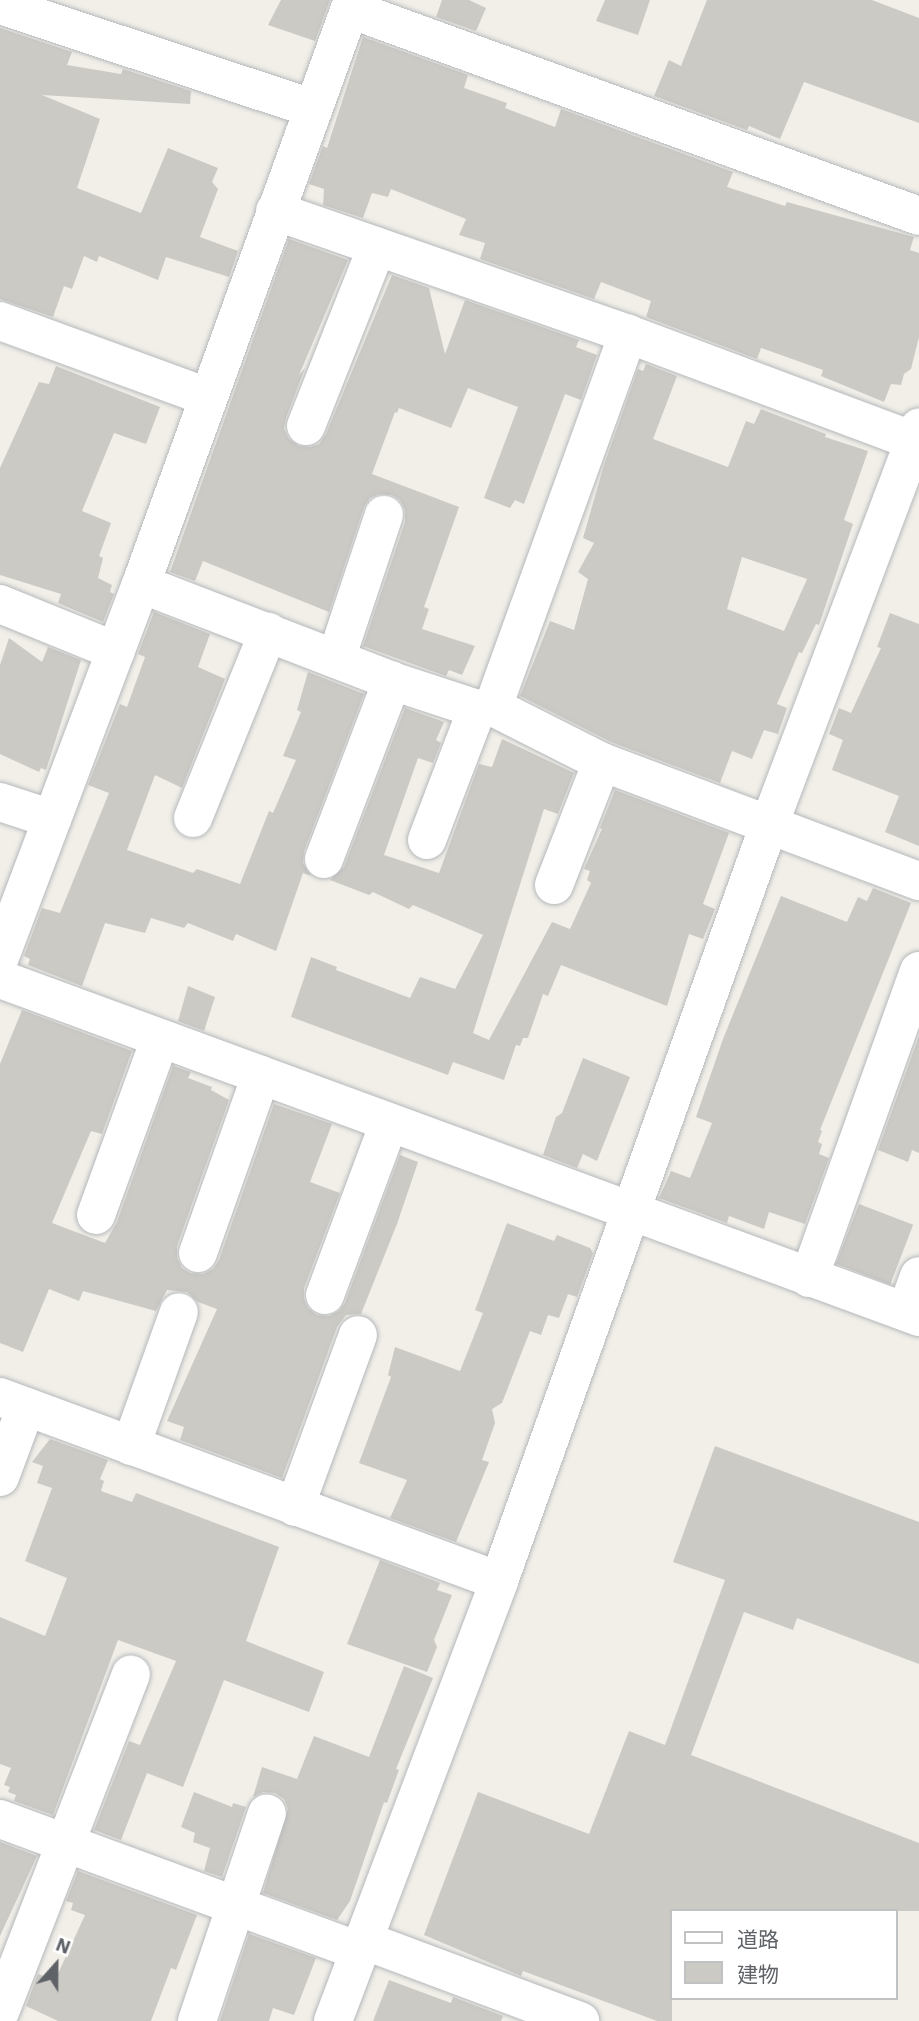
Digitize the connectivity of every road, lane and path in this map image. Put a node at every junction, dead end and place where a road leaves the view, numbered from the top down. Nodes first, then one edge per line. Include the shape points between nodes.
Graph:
1 (0, 5) edge
2 (351, 5) edge
3 (312, 108) junction
4 (275, 211) junction
5 (919, 216) edge
6 (377, 247) junction
7 (0, 321) edge
8 (628, 334) junction
9 (208, 397) junction
10 (306, 426) dead end
11 (917, 437) edge
12 (384, 515) dead end
13 (141, 583) junction
14 (0, 604) edge
15 (268, 632) junction
16 (116, 651) junction
17 (336, 659) junction
18 (392, 681) junction
19 (485, 708) junction
20 (602, 762) junction
21 (0, 802) edge
22 (193, 818) dead end
23 (52, 819) junction
24 (769, 825) junction
25 (427, 841) dead end
26 (324, 859) dead end
27 (919, 881) edge
28 (554, 884) dead end
29 (0, 957) edge
30 (919, 971) edge
31 (0, 979) edge
32 (160, 1039) junction
33 (261, 1076) junction
34 (389, 1123) junction
35 (629, 1211) junction
36 (96, 1215) dead end
37 (198, 1253) dead end
38 (919, 1276) edge
39 (809, 1278) junction
40 (325, 1295) dead end
41 (179, 1312) dead end
42 (912, 1314) edge
43 (358, 1335) dead end
44 (13, 1402) edge
45 (131, 1446) junction
46 (0, 1477) edge
47 (295, 1507) junction
48 (499, 1581) junction
49 (131, 1674) dead end
50 (267, 1813) dead end
51 (0, 1819) edge
52 (64, 1843) junction
53 (238, 1907) junction
54 (361, 1946) junction
55 (0, 2012) edge
56 (197, 2021) edge
57 (333, 2021) edge
58 (580, 2021) edge

1 - 3 street
2 - 3 street
2 - 5 street
3 - 4 street
4 - 6 street
4 - 9 street
6 - 8 street
6 - 10 street
7 - 9 street
8 - 11 street
8 - 19 street
9 - 13 street
11 - 24 street
12 - 17 street
13 - 15 street
13 - 16 street
14 - 16 street
15 - 17 street
15 - 22 street
16 - 23 street
17 - 18 street
18 - 19 street
18 - 26 street
19 - 20 street
19 - 25 street
20 - 24 street
20 - 28 street
21 - 23 street
23 - 29 street
24 - 27 street
24 - 35 street
30 - 39 street
31 - 32 street
32 - 33 street
32 - 36 street
33 - 34 street
33 - 37 street
34 - 35 street
34 - 40 street
35 - 39 street
35 - 48 street
38 - 42 street
39 - 42 street
41 - 45 street
43 - 47 street
44 - 45 street
44 - 46 street
45 - 47 street
47 - 48 street
48 - 54 street
49 - 52 street
50 - 53 street
51 - 52 street
52 - 53 street
52 - 55 street
53 - 54 street
53 - 56 street
54 - 57 street
54 - 58 street

